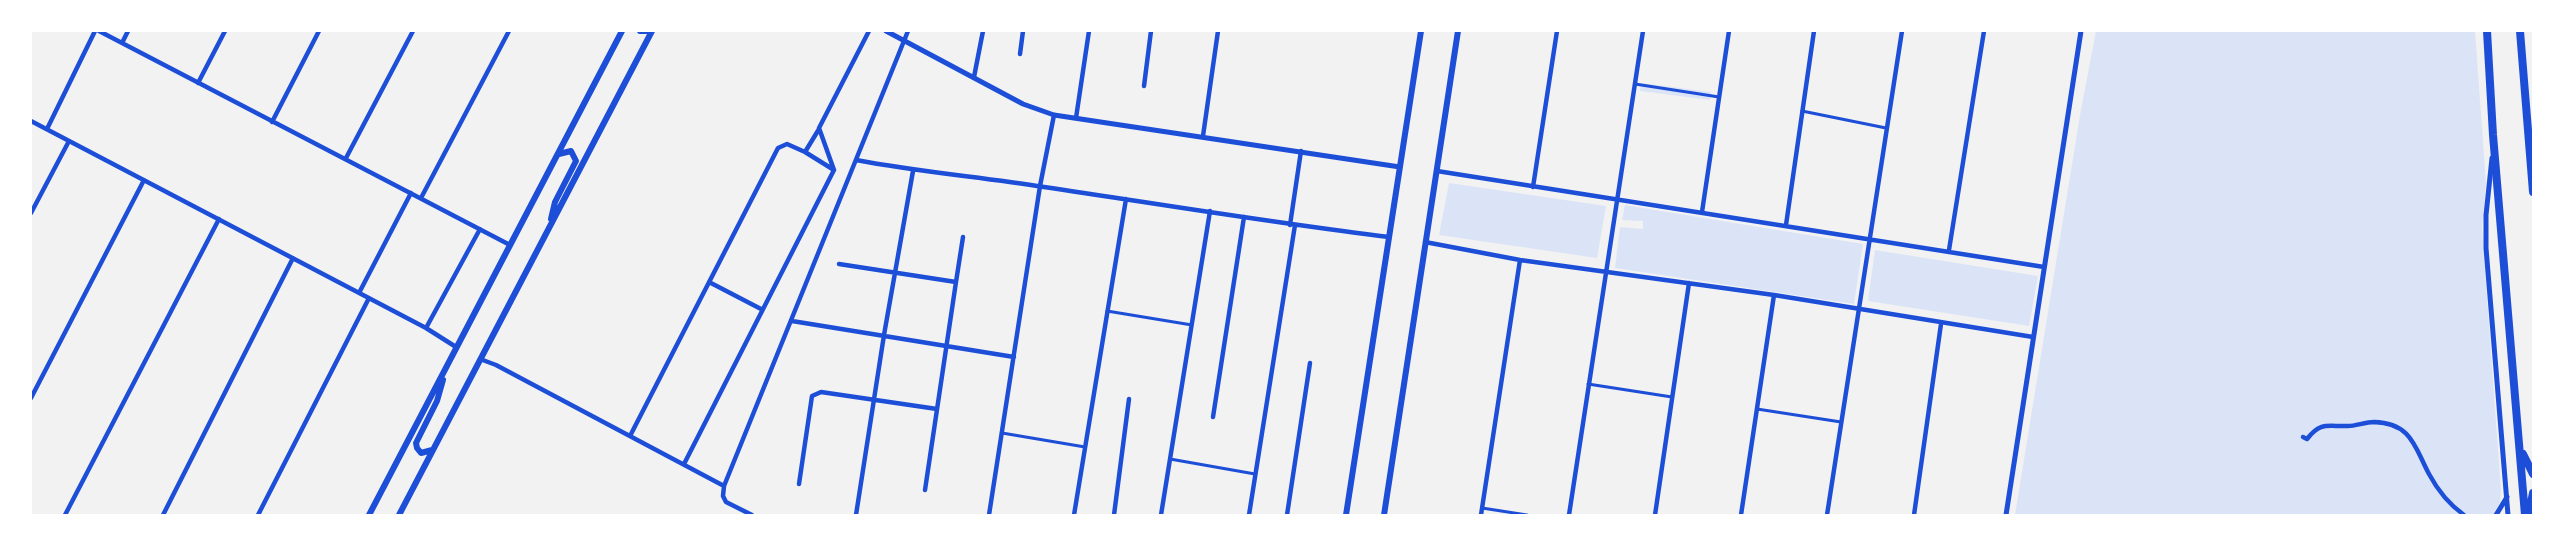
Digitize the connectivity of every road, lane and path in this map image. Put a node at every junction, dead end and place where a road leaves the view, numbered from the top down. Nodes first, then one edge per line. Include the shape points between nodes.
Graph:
1 (95, 31) edge
2 (99, 31) edge
3 (128, 31) edge
4 (225, 31) edge
5 (320, 31) edge
6 (413, 31) edge
7 (509, 31) edge
8 (622, 31) edge
9 (640, 31) edge
10 (650, 31) edge
11 (868, 31) edge
12 (886, 31) edge
13 (908, 31) edge
14 (983, 31) edge
15 (1023, 31) edge
16 (1089, 31) edge
17 (1152, 31) edge
18 (1218, 31) edge
19 (1421, 31) edge
20 (1458, 31) edge
21 (1557, 31) edge
22 (1643, 31) edge
23 (1730, 31) edge
24 (1814, 31) edge
25 (1902, 31) edge
26 (1984, 31) edge
27 (2081, 31) edge
28 (2488, 31) edge
29 (2520, 31) edge
30 (904, 41) junction
31 (122, 43) junction
32 (1020, 54) dead end
33 (974, 77) junction
34 (198, 83) junction
35 (1635, 84) junction
36 (1144, 86) dead end
37 (1719, 97) junction
38 (1802, 111) junction
39 (1054, 115) junction
40 (1076, 118) junction
41 (31, 121) edge
42 (272, 122) junction
43 (819, 128) junction
44 (1886, 128) junction
45 (47, 129) junction
46 (2493, 135) junction
47 (1203, 136) junction
48 (69, 141) junction
49 (1301, 151) junction
50 (805, 152) junction
51 (558, 155) junction
52 (346, 158) junction
53 (856, 160) junction
54 (1400, 167) junction
55 (834, 170) junction
56 (913, 171) junction
57 (1437, 171) junction
58 (144, 180) junction
59 (1040, 186) junction
60 (1533, 187) junction
61 (2533, 192) edge
62 (411, 193) junction
63 (421, 198) junction
64 (1126, 199) junction
65 (1618, 199) junction
66 (1210, 211) junction
67 (1702, 212) junction
68 (31, 213) edge
69 (1244, 217) junction
70 (218, 219) junction
71 (1292, 225) junction
72 (1786, 225) junction
73 (480, 229) junction
74 (548, 230) junction
75 (963, 237) dead end
76 (1389, 237) junction
77 (1870, 238) junction
78 (1425, 242) junction
79 (510, 245) junction
80 (1949, 250) junction
81 (293, 258) junction
82 (1520, 260) junction
83 (838, 264) dead end
84 (2044, 267) junction
85 (1605, 270) junction
86 (894, 273) junction
87 (709, 282) junction
88 (956, 282) junction
89 (1689, 283) junction
90 (359, 293) junction
91 (1774, 295) junction
92 (369, 298) junction
93 (1858, 308) junction
94 (762, 309) junction
95 (1106, 311) junction
96 (792, 321) junction
97 (1942, 324) junction
98 (1192, 325) junction
99 (426, 328) junction
100 (884, 335) junction
101 (2033, 337) junction
102 (947, 346) junction
103 (456, 347) junction
104 (1014, 357) junction
105 (480, 359) junction
106 (1310, 364) dead end
107 (446, 367) junction
108 (1588, 384) junction
109 (1672, 397) junction
110 (31, 398) edge
111 (1129, 399) dead end
112 (873, 401) junction
113 (1757, 408) junction
114 (937, 409) junction
115 (1213, 417) dead end
116 (1841, 422) junction
117 (1002, 433) junction
118 (630, 436) junction
119 (2303, 437) dead end
120 (2520, 445) junction
121 (1085, 447) junction
122 (433, 450) junction
123 (1170, 459) junction
124 (684, 464) junction
125 (1256, 474) junction
126 (2533, 474) edge
127 (799, 484) dead end
128 (724, 486) junction
129 (925, 490) dead end
130 (2533, 493) edge
131 (2507, 497) junction
132 (1482, 508) junction
133 (64, 515) edge
134 (162, 515) edge
135 (258, 515) edge
136 (369, 515) edge
137 (399, 515) edge
138 (752, 515) edge
139 (856, 515) edge
140 (989, 515) edge
141 (1074, 515) edge
142 (1114, 515) edge
143 (1161, 515) edge
144 (1249, 515) edge
145 (1287, 515) edge
146 (1346, 515) edge
147 (1384, 515) edge
148 (1481, 515) edge
149 (1527, 515) edge
150 (1569, 515) edge
151 (1655, 515) edge
152 (1740, 515) edge
153 (1827, 515) edge
154 (1914, 515) edge
155 (2006, 515) edge
156 (2464, 515) edge
157 (2496, 515) edge
158 (2508, 515) edge
159 (2527, 515) edge

1 - 45 street
2 - 31 street
3 - 31 street
4 - 34 street
5 - 42 street
6 - 52 street
7 - 63 street
8 - 51 main road
9 - 10 main road
10 - 74 main road
11 - 43 street
12 - 30 street
13 - 30 street
14 - 33 street
15 - 32 street
16 - 40 street
17 - 36 street
18 - 47 street
19 - 54 main road
20 - 57 main road
21 - 60 street
22 - 35 street
23 - 37 street
24 - 38 street
25 - 44 street
26 - 80 street
27 - 84 street
28 - 46 highway
29 - 61 highway
30 - 33 street
30 - 53 street
31 - 34 street
33 - 39 street via 1023,104
34 - 42 street
35 - 37 street
35 - 65 street
37 - 67 street
38 - 44 street
38 - 72 street
39 - 40 street
39 - 59 street
40 - 47 street
41 - 45 street
42 - 52 street
43 - 50 street
43 - 55 street
44 - 77 street
45 - 48 street
46 - 120 highway
46 - 131 street via 2486,248
47 - 49 street
48 - 58 street
48 - 68 street
49 - 54 street
49 - 71 street
50 - 55 street
50 - 87 street via 787,144 778,148
51 - 74 main road via 570,151 576,161 555,202
51 - 79 main road
52 - 62 street
53 - 56 street
53 - 96 street
54 - 76 main road
55 - 94 street
56 - 59 street
56 - 86 street
57 - 60 street
57 - 78 main road
58 - 70 street
58 - 110 street
59 - 64 street
59 - 104 street
60 - 65 street
62 - 63 street
62 - 90 street
63 - 73 street
64 - 66 street
64 - 95 street
65 - 67 street
65 - 85 street
66 - 69 street
66 - 98 street
67 - 72 street
69 - 71 street
69 - 115 street
70 - 81 street
70 - 133 street
71 - 76 street
71 - 125 street
72 - 77 street
73 - 79 street
73 - 99 street
74 - 105 main road
75 - 88 street
76 - 146 main road
77 - 80 street
77 - 93 street
78 - 82 street
78 - 147 main road
79 - 103 main road
80 - 84 street
81 - 90 street
81 - 134 street
82 - 85 street
82 - 132 street
83 - 86 street
84 - 101 street
85 - 89 street
85 - 108 street
86 - 88 street
86 - 100 street
87 - 94 street
87 - 118 street
88 - 102 street
89 - 91 street
89 - 109 street
90 - 92 street
91 - 93 street
91 - 113 street
92 - 99 street
92 - 135 street
93 - 97 street
93 - 116 street
94 - 124 street
95 - 98 street
95 - 121 street
96 - 100 street
96 - 128 street
97 - 101 street
97 - 154 street
98 - 123 street
99 - 103 street
100 - 102 street
100 - 112 street
101 - 155 street
102 - 104 street
102 - 114 street
103 - 107 main road
104 - 117 street
105 - 118 street
105 - 122 main road
106 - 145 street
107 - 122 main road via 437,401 416,443 421,453
107 - 136 main road
108 - 109 street
108 - 150 street
109 - 151 street
111 - 142 street
112 - 114 street
112 - 127 street via 821,392 812,396
112 - 139 street
113 - 116 street
113 - 152 street
114 - 129 street
116 - 153 street
117 - 121 street
117 - 140 street
118 - 124 street
119 - 156 street via 2307,439 2324,425 2375,422 2397,429 2413,440 2429,476 2456,510
120 - 126 highway
120 - 159 highway
121 - 141 street
122 - 137 main road
123 - 125 street
123 - 143 street
124 - 128 street
125 - 144 street
128 - 138 street via 726,502
130 - 159 highway
131 - 157 street
131 - 158 street
132 - 148 street
132 - 149 street

